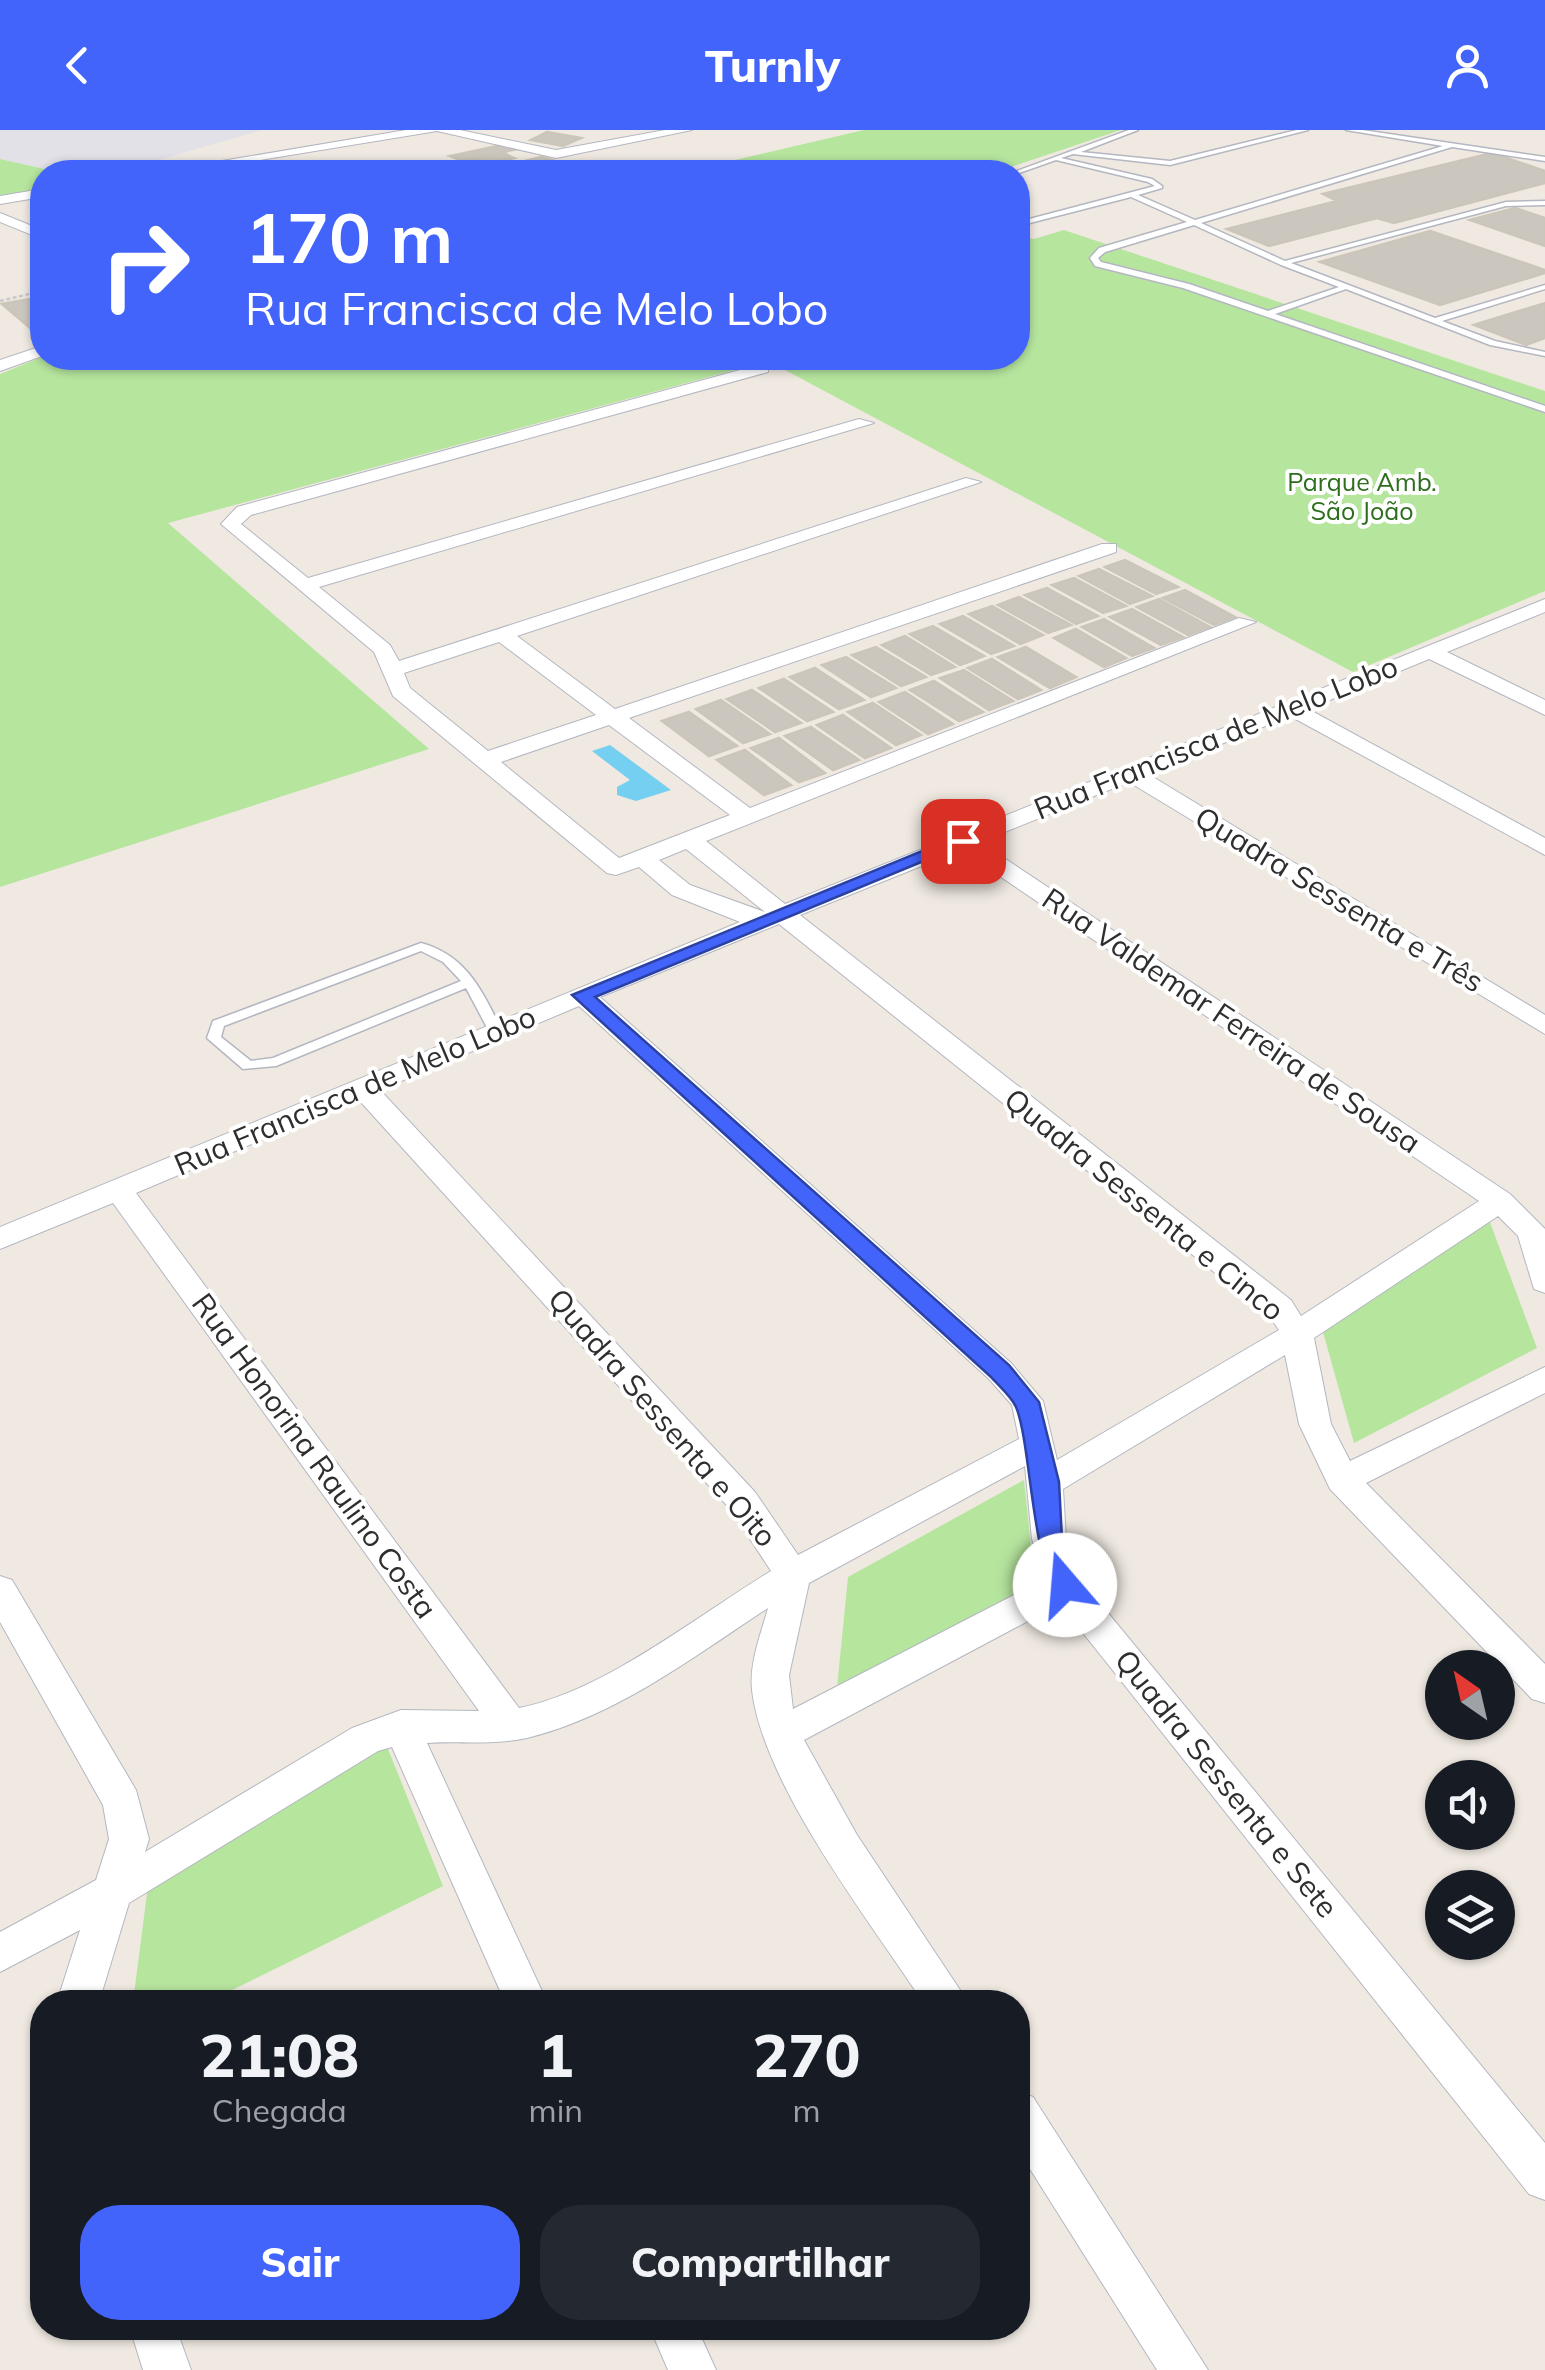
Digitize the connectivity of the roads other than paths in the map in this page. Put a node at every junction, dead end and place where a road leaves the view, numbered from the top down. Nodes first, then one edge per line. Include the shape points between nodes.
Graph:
1 (431, 130) edge
2 (442, 130) edge
3 (686, 130) edge
4 (1134, 130) edge
5 (1305, 130) edge
6 (1349, 130) edge
7 (1453, 145) junction
8 (1075, 154) junction
9 (1545, 159) edge
10 (240, 160) edge
11 (1059, 160) junction
12 (1030, 168) edge
13 (0, 183) edge
14 (30, 192) edge
15 (30, 195) edge
16 (1132, 196) junction
17 (0, 200) edge
18 (1544, 202) edge
19 (0, 216) edge
20 (1030, 221) edge
21 (1194, 222) junction
22 (30, 230) edge
23 (1284, 262) junction
24 (1346, 287) junction
25 (1545, 287) edge
26 (1268, 314) junction
27 (1434, 321) junction
28 (1545, 354) edge
29 (30, 356) edge
30 (0, 366) edge
31 (758, 370) edge
32 (1545, 409) edge
33 (866, 423) dead end
34 (972, 482) dead end
35 (1109, 548) dead end
36 (308, 584) junction
37 (1545, 605) edge
38 (1246, 622) dead end
39 (502, 635) junction
40 (1428, 651) junction
41 (395, 669) junction
42 (1291, 708) junction
43 (1545, 708) edge
44 (611, 717) junction
45 (488, 759) junction
46 (1132, 774) junction
47 (745, 815) junction
48 (688, 840) junction
49 (963, 841) junction
50 (1545, 848) edge
51 (642, 858) junction
52 (770, 918) junction
53 (469, 982) junction
54 (582, 995) junction
55 (1545, 1026) edge
56 (496, 1032) junction
57 (363, 1088) junction
58 (119, 1190) junction
59 (1500, 1201) junction
60 (1538, 1228) edge
61 (0, 1239) edge
62 (1545, 1282) edge
63 (1297, 1334) junction
64 (1545, 1379) edge
65 (1038, 1444) junction
66 (1342, 1480) junction
67 (1046, 1482) junction
68 (793, 1576) junction
69 (1065, 1585) junction
70 (0, 1590) edge
71 (1545, 1688) edge
72 (509, 1722) junction
73 (401, 1726) junction
74 (780, 1734) junction
75 (116, 1890) junction
76 (0, 1953) edge
77 (82, 1990) edge
78 (521, 1990) edge
79 (939, 1990) edge
80 (1030, 2131) edge
81 (1545, 2178) edge
82 (158, 2340) edge
83 (678, 2340) edge
84 (167, 2370) edge
85 (692, 2370) edge
86 (1184, 2370) edge

1 - 10 street
2 - 3 street via 565,154
4 - 8 lane
5 - 8 lane via 1170,163
6 - 7 lane
7 - 9 lane
7 - 21 lane
8 - 11 lane
11 - 12 lane
11 - 16 lane via 1160,184
13 - 14 street
15 - 17 street
16 - 20 lane
16 - 21 lane
18 - 23 lane via 1426,222
19 - 22 street
21 - 23 lane
21 - 26 lane via 1094,258
23 - 24 lane
24 - 26 lane
24 - 27 lane
25 - 27 lane
26 - 32 lane
27 - 28 lane
29 - 30 street
31 - 36 street via 231,519
33 - 36 street
34 - 39 street
35 - 44 street
36 - 41 street via 384,650
37 - 40 street, Rua Francisca de Melo Lobo
38 - 47 street
39 - 41 street
39 - 44 street
40 - 42 street, Rua Francisca de Melo Lobo
40 - 43 street
41 - 45 street via 401,691
42 - 46 street, Rua Francisca de Melo Lobo
42 - 50 street
44 - 45 street
44 - 47 street
45 - 51 street via 616,868
46 - 49 street, Rua Francisca de Melo Lobo
46 - 55 street, Quadra Sessenta e Três
47 - 48 street
48 - 51 street
48 - 52 street, Quadra Sessenta e Cinco
49 - 52 street, Rua Francisca de Melo Lobo
49 - 59 street, Rua Valdemar Ferreira de Sousa
51 - 52 street via 681,890
52 - 54 street, Rua Francisca de Melo Lobo
52 - 63 street, Quadra Sessenta e Cinco via 1280,1308
53 - 53 lane via 439,950 407,949 218,1024 214,1038 248,1066 276,1062
53 - 56 lane
54 - 56 street, Rua Francisca de Melo Lobo
54 - 65 street, Quadra Sessenta e Sete via 1000,1371 1027,1402
56 - 57 street, Rua Francisca de Melo Lobo
57 - 58 street, Rua Francisca de Melo Lobo
57 - 68 street, Quadra Sessenta e Oito via 743,1501
58 - 61 street, Rua Francisca de Melo Lobo
58 - 72 street, Rua Honorina Raulino Costa
59 - 60 street, Rua Valdemar Ferreira de Sousa
59 - 63 street
60 - 62 street
63 - 66 street, Quadra Sessenta e Cinco via 1314,1424
63 - 67 street
64 - 66 street
65 - 67 street, Quadra Sessenta e Sete
65 - 68 street
66 - 71 street, Quadra Sessenta e Cinco
67 - 69 street, Quadra Sessenta e Sete via 1049,1539
68 - 72 street via 621,1682 540,1718
68 - 74 street, Quadra Sessenta e Oito via 769,1683
69 - 74 street
69 - 81 street, Quadra Sessenta e Sete
70 - 75 street via 122,1802 129,1839
72 - 73 street
73 - 75 street via 366,1739
73 - 78 street
74 - 79 street, Quadra Sessenta e Oito
75 - 76 street
75 - 77 street
80 - 86 street
82 - 84 street
83 - 85 street

